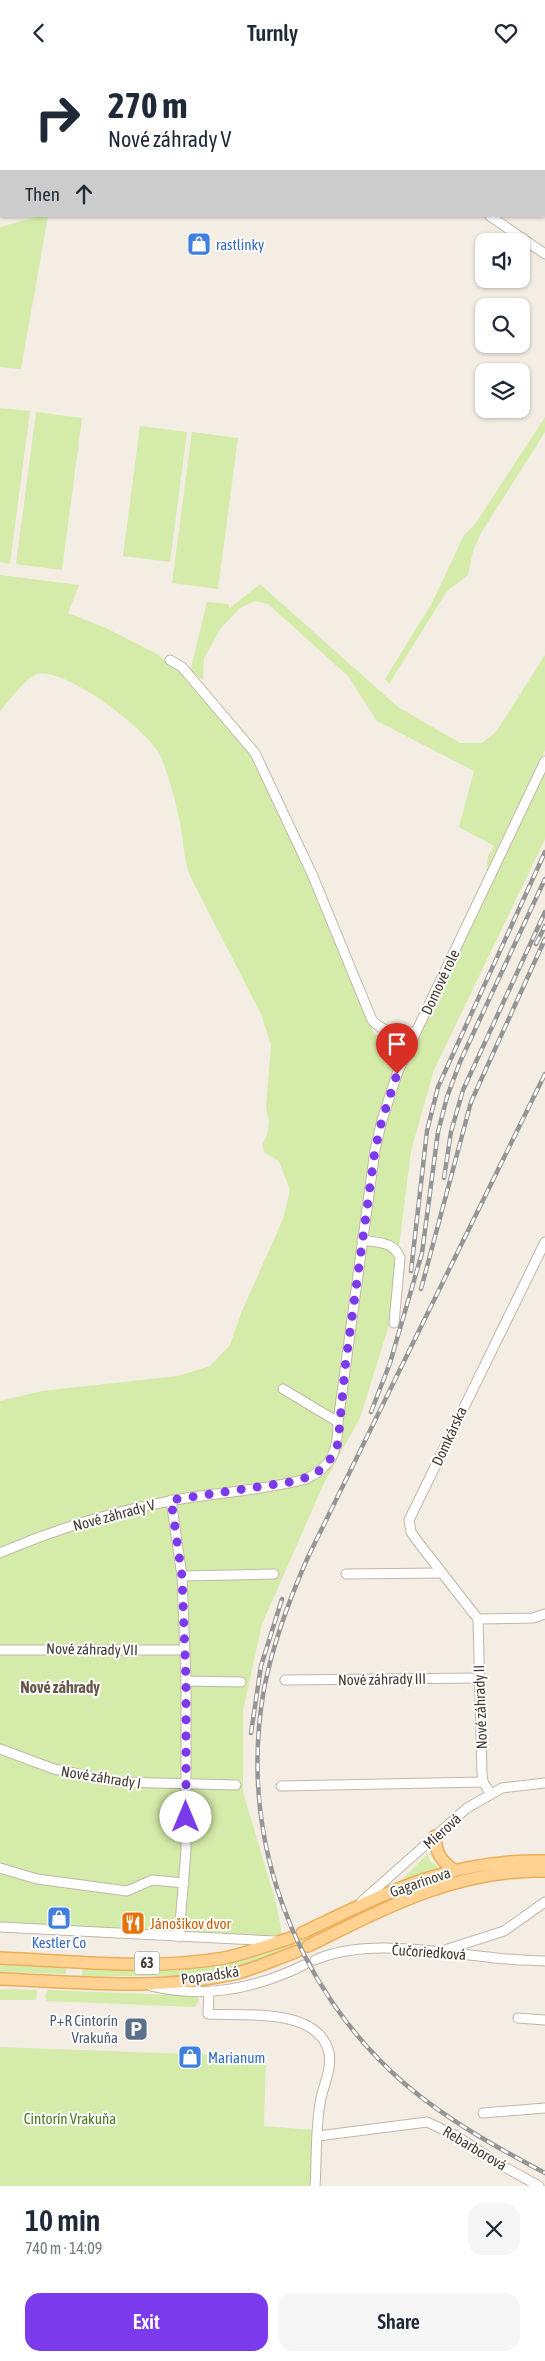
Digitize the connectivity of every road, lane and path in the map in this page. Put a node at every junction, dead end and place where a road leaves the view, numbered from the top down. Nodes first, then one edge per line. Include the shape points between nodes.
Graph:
1 (491, 217) edge
2 (545, 254) edge
3 (170, 660) dead end
4 (545, 761) edge
5 (416, 1033) junction
6 (362, 1241) junction
7 (545, 1242) edge
8 (394, 1323) dead end
9 (283, 1389) dead end
10 (338, 1422) junction
11 (171, 1500) junction
12 (0, 1553) edge
13 (442, 1573) junction
14 (274, 1574) dead end
15 (346, 1574) dead end
16 (182, 1576) junction
17 (545, 1614) edge
18 (478, 1619) junction
19 (0, 1650) edge
20 (184, 1650) junction
21 (479, 1678) junction
22 (285, 1680) dead end
23 (186, 1681) junction
24 (241, 1682) dead end
25 (0, 1749) edge
26 (483, 1781) junction
27 (545, 1783) edge
28 (186, 1785) junction
29 (236, 1785) dead end
30 (281, 1786) dead end
31 (490, 1793) junction
32 (435, 1836) junction
33 (545, 1861) edge
34 (0, 1868) edge
35 (454, 1870) junction
36 (545, 1871) edge
37 (184, 1883) junction
38 (545, 1902) edge
39 (353, 1908) junction
40 (0, 1927) edge
41 (179, 1937) junction
42 (291, 1937) junction
43 (308, 1946) dead end
44 (298, 1951) dead end
45 (442, 1951) junction
46 (0, 1958) edge
47 (315, 1960) dead end
48 (545, 1961) edge
49 (304, 1965) dead end
50 (0, 1979) edge
51 (141, 1984) junction
52 (209, 1992) junction
53 (518, 2018) dead end
54 (545, 2020) edge
55 (545, 2108) edge
56 (483, 2113) dead end
57 (318, 2136) junction
58 (315, 2186) edge
59 (538, 2186) edge

1 - 2 street
3 - 5 street via 182,667 255,753 312,874 372,1020 379,1029
4 - 5 street, Domové role
5 - 6 street, Domové role via 397,1074 382,1120
6 - 8 street via 397,1249 400,1258
6 - 10 street, Domové role
7 - 13 street, Domkárska via 410,1516 411,1532
9 - 10 street
10 - 11 street, Nové záhrady V via 338,1443 334,1455 322,1470 312,1476
11 - 12 street, Nové záhrady V via 78,1523
11 - 16 street
13 - 15 street
13 - 18 street, Domkárska
14 - 16 street
16 - 20 street
17 - 18 street via 533,1618
18 - 21 street, Nové záhrady II
19 - 20 street, Nové záhrady VII
20 - 23 street
21 - 22 street, Nové záhrady III
21 - 26 street, Nové záhrady II
23 - 24 street
23 - 28 street
25 - 28 street, Nové záhrady I via 54,1769 118,1782
26 - 30 street
26 - 31 street, Nové záhrady II
27 - 31 street, Mierová
28 - 29 street, Nové záhrady I
28 - 37 street
31 - 32 street, Mierová
32 - 35 main road via 440,1860
32 - 39 street, Mierová
33 - 35 main road, Gagarinova / 63 via 508,1861
34 - 37 street via 38,1879 127,1891 152,1880
35 - 39 main road, Gagarinova / 63 via 407,1885
36 - 43 main road, Gagarinova via 508,1872 461,1880 418,1895
37 - 41 street
38 - 45 street via 504,1931
39 - 42 main road, Gagarinova / 63
40 - 41 street
41 - 42 street
42 - 46 main road, Popradská / 63 via 229,1957 191,1961 145,1963
44 - 51 main road, Popradská / 63 via 233,1974
45 - 47 street, Čučoriedková via 354,1949 330,1953
45 - 48 street, Čučoriedková
49 - 52 street via 254,1985
50 - 51 main road, Popradská / 63
51 - 52 street
52 - 57 street via 208,2014 292,2019 315,2031 323,2041 330,2054
53 - 54 street
55 - 56 street
57 - 58 street
57 - 59 street, Rebarborová via 426,2122 455,2135

